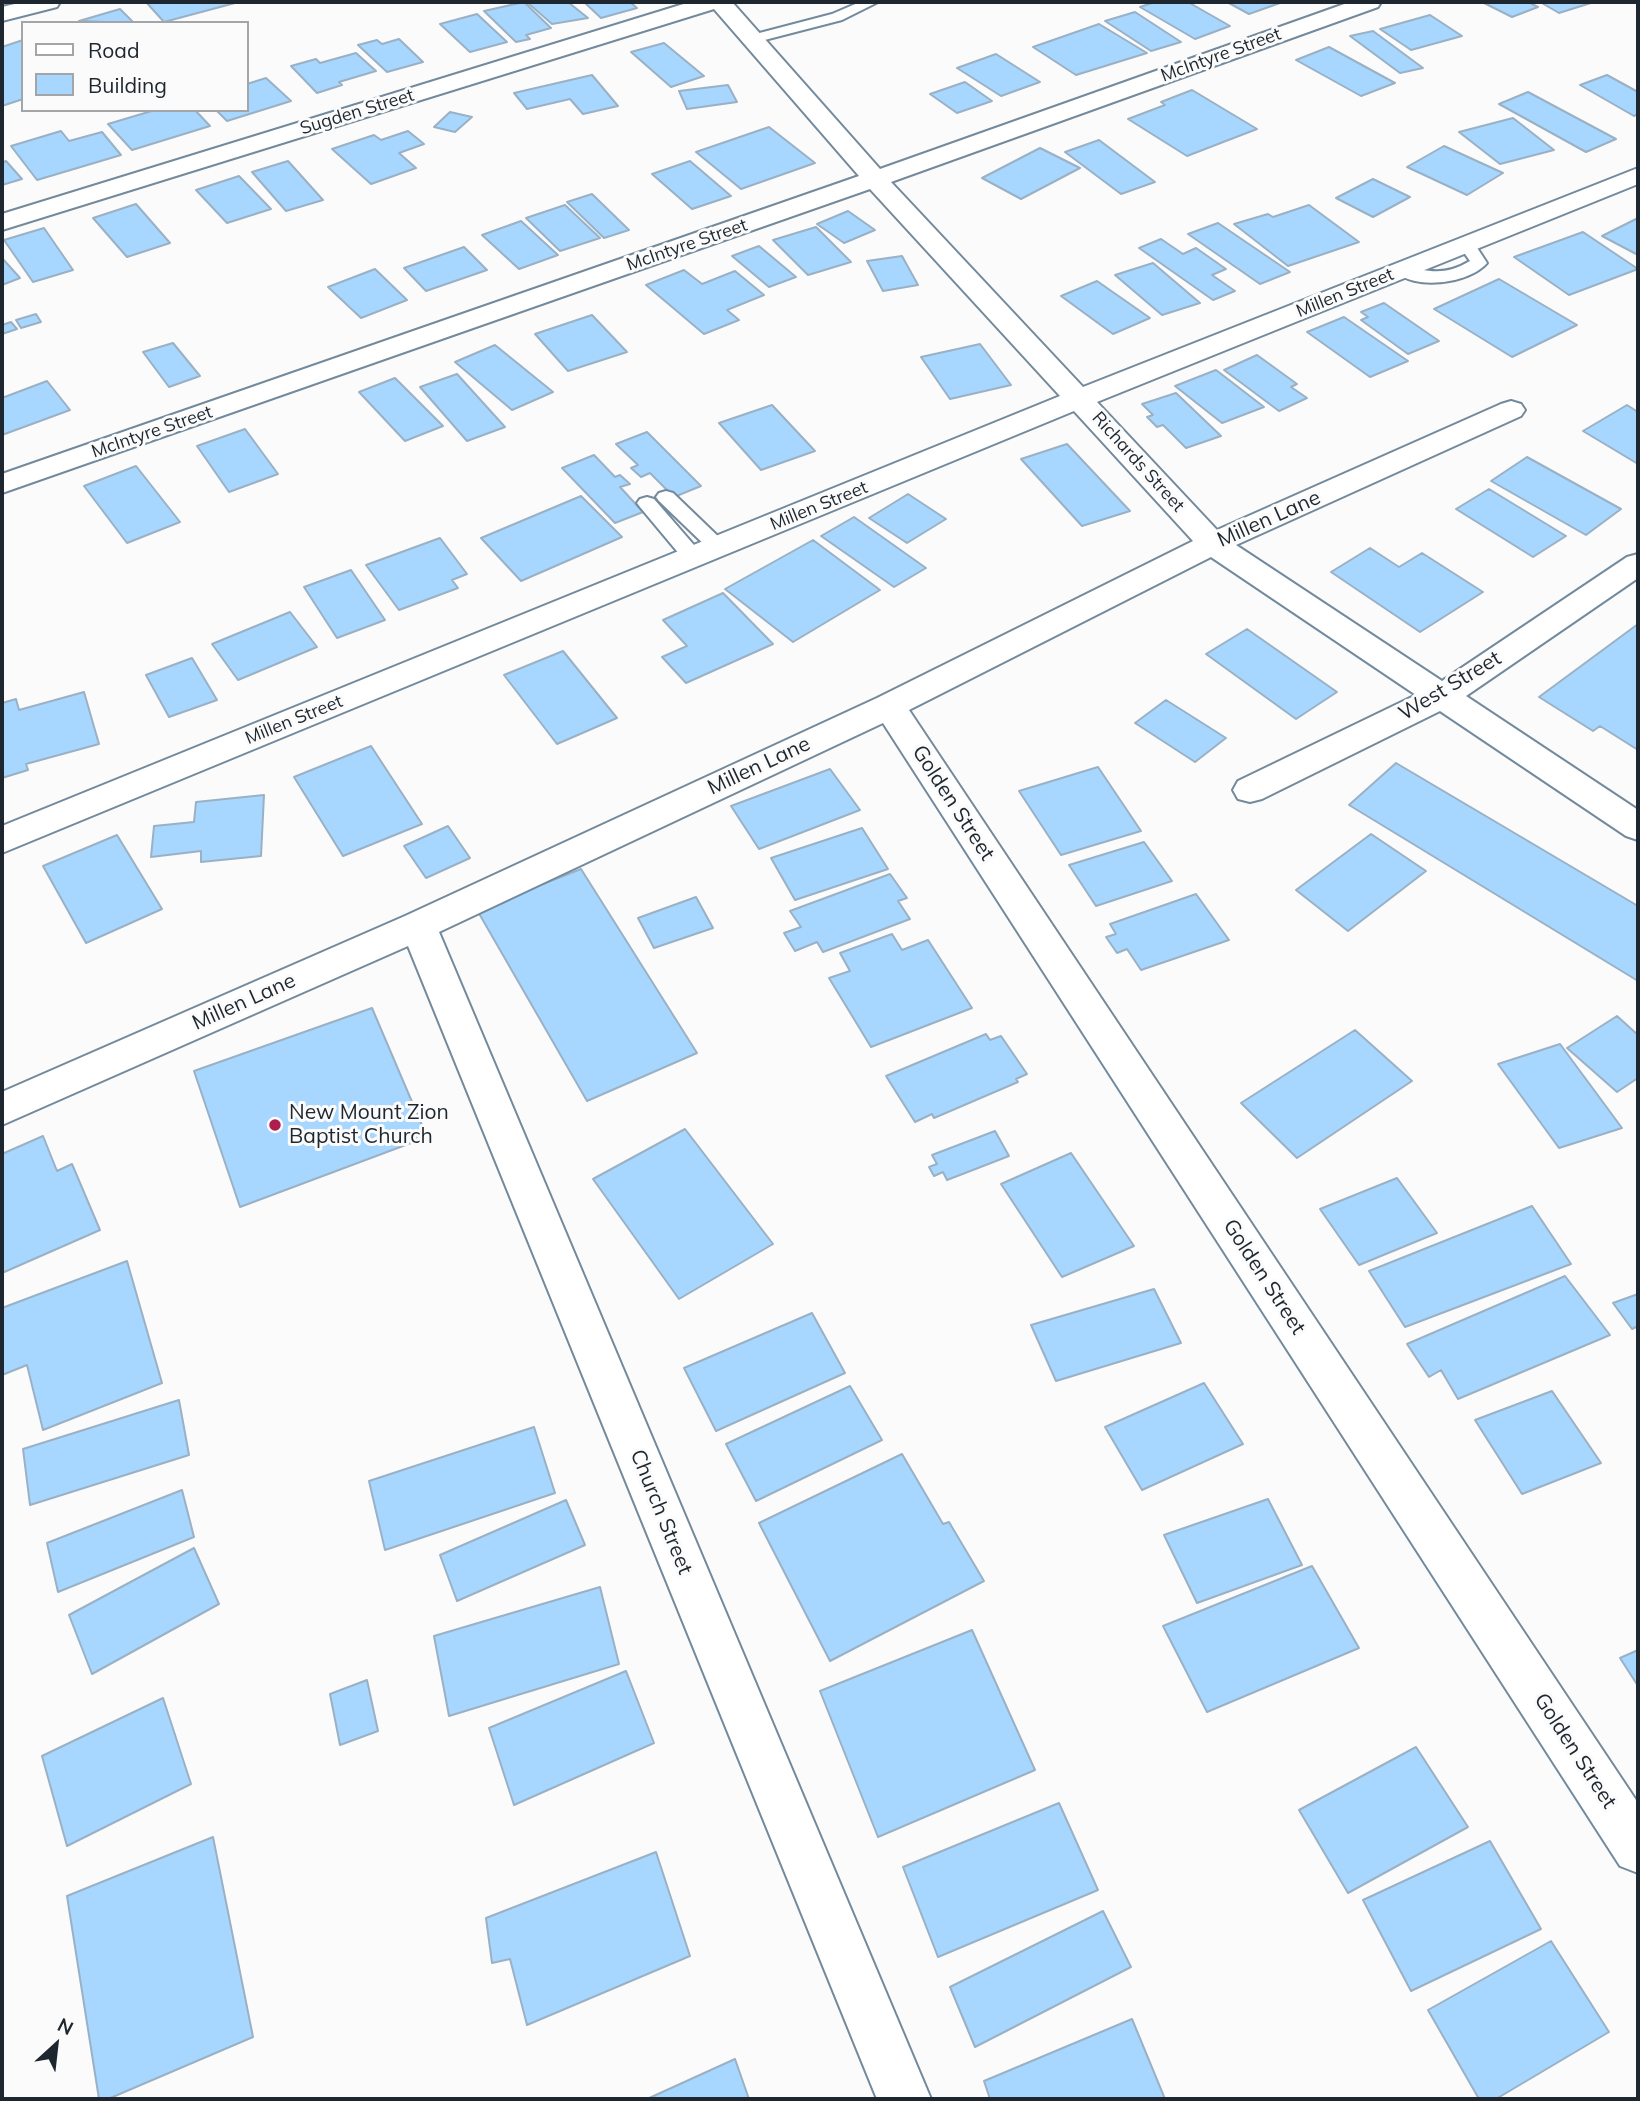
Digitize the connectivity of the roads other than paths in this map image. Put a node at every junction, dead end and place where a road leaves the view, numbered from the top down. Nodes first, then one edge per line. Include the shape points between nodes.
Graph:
1 (49, 2) edge
2 (712, 2) edge
3 (720, 2) edge
4 (871, 2) edge
5 (1370, 2) edge
6 (2, 14) edge
7 (753, 40) junction
8 (1638, 175) edge
9 (875, 179) junction
10 (2, 222) edge
11 (1081, 398) junction
12 (1511, 410) dead end
13 (2, 484) edge
14 (656, 500) dead end
15 (1213, 544) junction
16 (705, 552) junction
17 (1638, 564) edge
18 (1441, 697) junction
19 (889, 706) junction
20 (1250, 790) dead end
21 (1638, 827) edge
22 (2, 840) edge
23 (418, 926) junction
24 (2, 1108) edge
25 (1638, 1848) edge
26 (904, 2099) edge

1 - 6 street
2 - 10 street, Sugden Street
3 - 7 street, Richards Street
4 - 7 lane via 837,17
5 - 9 street, McIntyre Street
7 - 9 street, Richards Street
8 - 11 street, Millen Street
9 - 11 street, Richards Street
9 - 13 street, McIntyre Street
11 - 15 street, Richards Street
11 - 16 street, Millen Street
12 - 15 street, Millen Lane
14 - 16 lane
15 - 18 street, Richards Street
15 - 19 street, Millen Lane
16 - 22 street, Millen Street
17 - 18 street, West Street
18 - 20 street, West Street
18 - 21 street, Richards Street
19 - 23 street, Millen Lane
19 - 25 street, Golden Street
23 - 24 street, Millen Lane
23 - 26 street, Church Street

